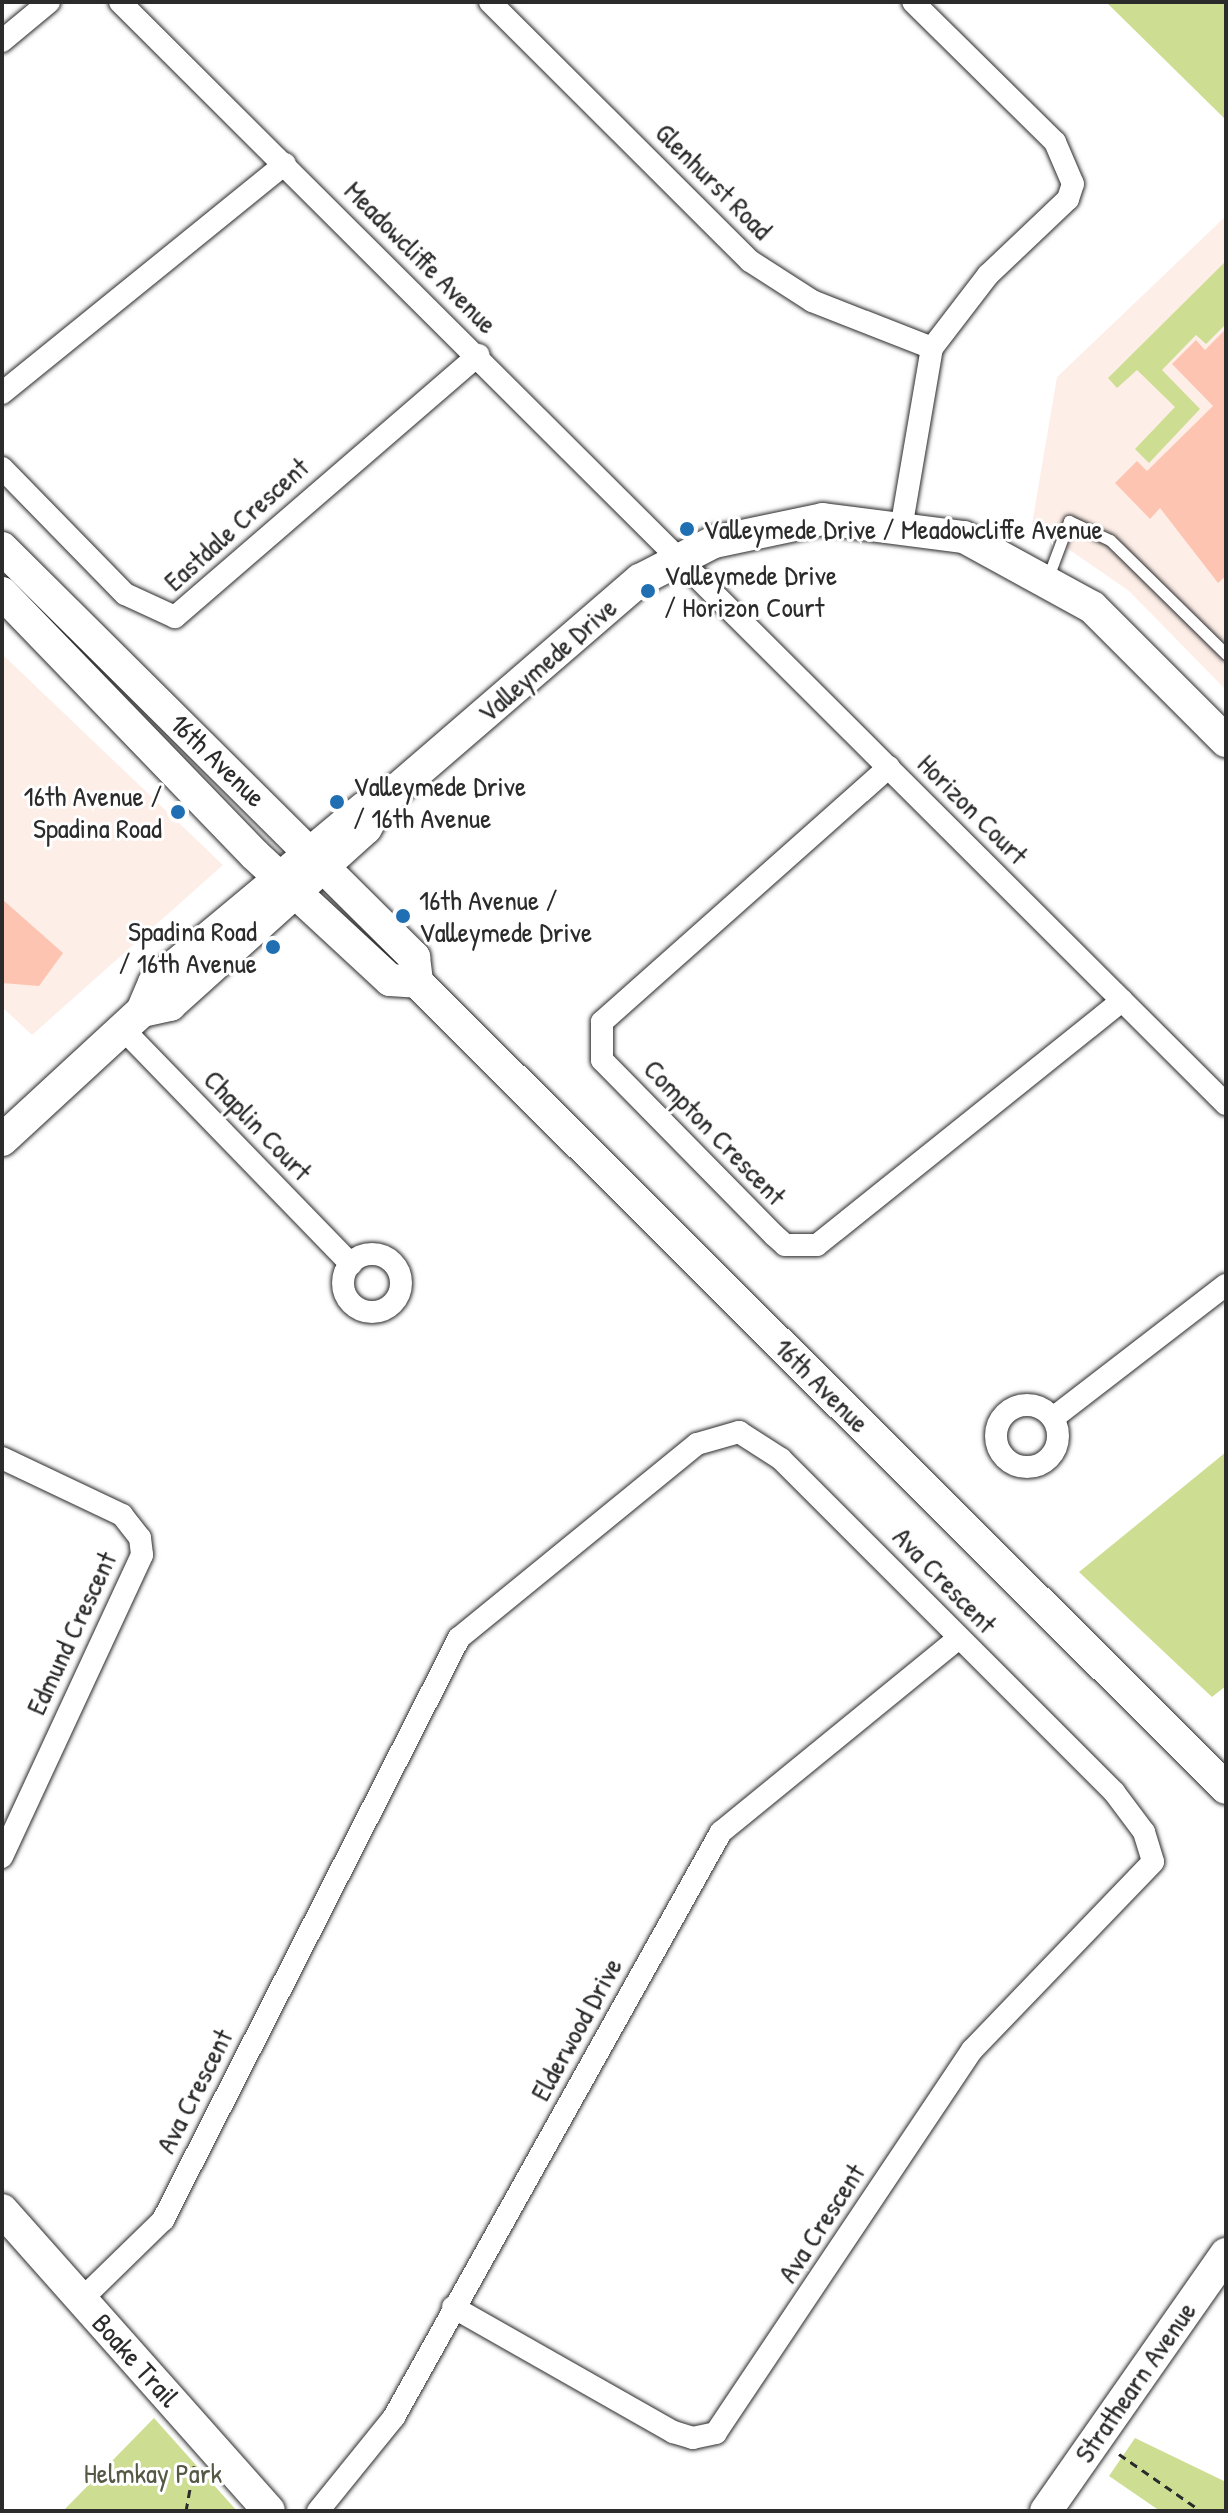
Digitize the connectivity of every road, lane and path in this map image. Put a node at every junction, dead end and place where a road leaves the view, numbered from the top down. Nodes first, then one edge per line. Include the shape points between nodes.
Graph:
1 (49, 2) edge
2 (120, 2) edge
3 (490, 2) edge
4 (913, 2) edge
5 (2, 41) edge
6 (285, 164) junction
7 (932, 348) junction
8 (478, 355) junction
9 (2, 393) edge
10 (2, 468) edge
11 (902, 523) junction
12 (2, 548) edge
13 (674, 559) junction
14 (1048, 577) junction
15 (2, 593) edge
16 (1226, 654) edge
17 (1226, 741) edge
18 (889, 767) junction
19 (317, 857) junction
20 (286, 883) junction
21 (417, 982) junction
22 (1122, 1001) junction
23 (132, 1020) junction
24 (1226, 1104) edge
25 (2, 1140) edge
26 (351, 1264) dead end
27 (1226, 1285) edge
28 (1053, 1418) dead end
29 (2, 1458) edge
30 (959, 1638) junction
31 (1226, 1788) edge
32 (2, 1857) edge
33 (2, 2210) edge
34 (1226, 2254) edge
35 (81, 2300) junction
36 (453, 2307) junction
37 (1096, 2437) junction
38 (194, 2466) dead end
39 (186, 2511) edge
40 (269, 2511) edge
41 (318, 2511) edge
42 (1046, 2511) edge
43 (1201, 2511) edge

1 - 5 street
2 - 6 street, Meadowcliffe Avenue
3 - 7 street, Glenhurst Road via 750,261 812,301
4 - 7 street via 1055,142 1073,171 1068,199 988,275
6 - 8 street, Meadowcliffe Avenue
6 - 9 street
7 - 11 street
8 - 10 street, Eastdale Crescent via 175,617 125,594
8 - 13 street, Meadowcliffe Avenue
11 - 13 main road, Valleymede Drive via 823,519 714,542
11 - 14 main road, Valleymede Drive via 964,537
12 - 19 main road, 16th Avenue
13 - 18 street, Horizon Court
13 - 19 main road, Valleymede Drive via 640,580
14 - 16 lane via 1069,521 1110,540
14 - 17 main road, Valleymede Drive via 1092,607
15 - 20 main road, 16th Avenue
18 - 22 street, Horizon Court
18 - 22 street, Compton Crescent via 602,1022 602,1060 774,1235 785,1245 817,1245
19 - 20 main road, Valleymede Drive
19 - 21 main road, 16th Avenue via 414,957
20 - 21 main road, 16th Avenue via 390,980
20 - 23 main road, Valleymede Drive via 154,983
21 - 31 main road, 16th Avenue
22 - 24 street, Horizon Court
23 - 25 main road, Valleymede Drive
23 - 26 street, Chaplin Court
27 - 28 street
29 - 32 street, Edmund Crescent via 122,1515 140,1538 142,1555
30 - 35 street, Ava Crescent via 760,1441 720,1432 697,1444 477,1622 444,1658 163,2220
30 - 36 street, Elderwood Drive via 721,1832
30 - 36 street, Ava Crescent via 1114,1792 1144,1832 1153,1862 972,2050 716,2433 693,2438 673,2432
33 - 35 main road, Boake Trail
34 - 37 main road, Strathearn Avenue
35 - 40 main road, Boake Trail
36 - 41 street, Elderwood Drive via 386,2428
37 - 42 main road, Strathearn Avenue
37 - 43 path
38 - 39 path

